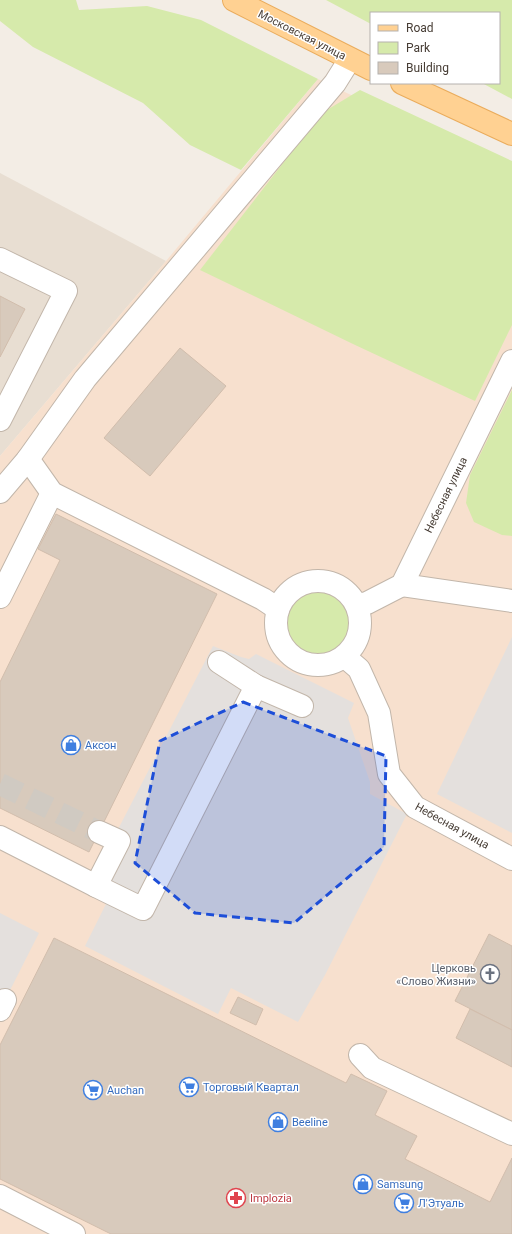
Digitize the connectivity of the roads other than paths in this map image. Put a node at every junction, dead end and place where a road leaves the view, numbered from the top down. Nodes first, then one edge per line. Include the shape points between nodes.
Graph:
1 (234, 0) edge
2 (350, 59) junction
3 (370, 68) edge
4 (404, 84) edge
5 (512, 134) edge
6 (0, 259) edge
7 (512, 361) edge
8 (0, 420) edge
9 (28, 459) junction
10 (0, 492) edge
11 (52, 493) junction
12 (402, 585) junction
13 (0, 597) edge
14 (512, 601) edge
15 (357, 605) junction
16 (278, 609) junction
17 (345, 657) junction
18 (219, 662) dead end
19 (256, 686) junction
20 (302, 706) dead end
21 (99, 832) tunnel mouth
22 (0, 837) edge
23 (512, 859) edge
24 (96, 886) junction
25 (360, 1055) dead end
26 (512, 1134) edge
27 (0, 1196) edge
28 (74, 1234) edge

1 - 2 main road, Московская улица
2 - 3 main road, Московская улица
2 - 9 street via 335,83 85,379
4 - 5 main road
6 - 8 street via 66,291
7 - 12 street, Небесная улица
9 - 10 street
9 - 11 street
11 - 13 street
11 - 16 street via 263,599
12 - 14 street
12 - 15 street
15 - 16 street via 343,588 333,583 316,581 291,590
15 - 17 street via 361,628 358,639
16 - 17 street via 276,631 285,650 293,658 314,666 336,662
17 - 23 street, Небесная улица via 359,669 379,713 389,774 415,807
18 - 19 street
19 - 20 street
19 - 24 street via 143,910
21 - 24 street via 119,841
22 - 24 street
25 - 26 street via 372,1068
27 - 28 street

